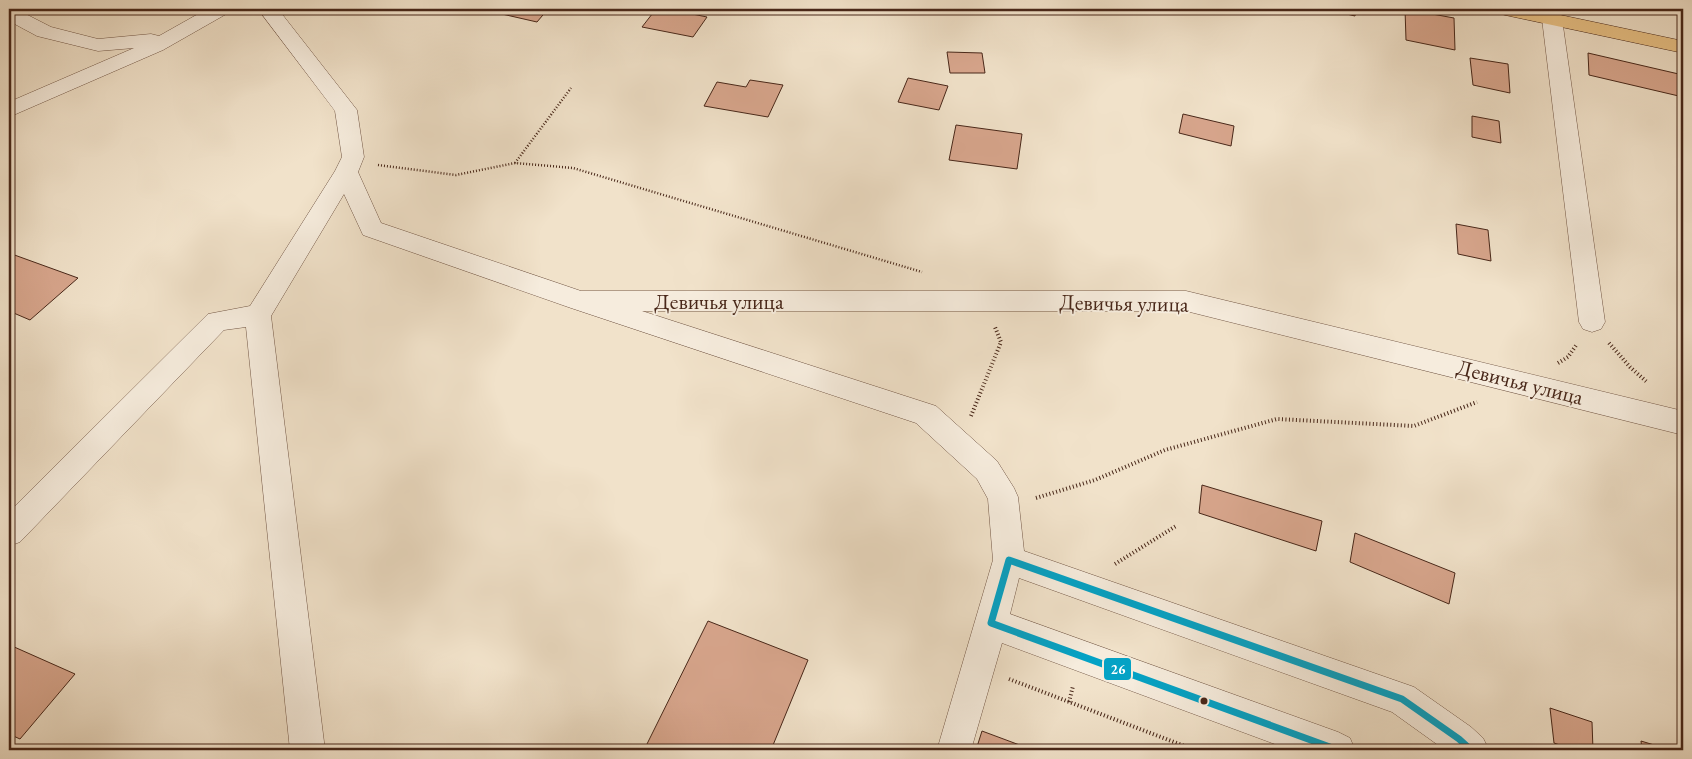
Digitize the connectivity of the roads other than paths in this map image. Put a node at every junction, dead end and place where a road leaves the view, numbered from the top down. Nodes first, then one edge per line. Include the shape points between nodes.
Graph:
1 (221, 9) edge
2 (268, 9) edge
3 (1505, 9) edge
4 (9, 13) edge
5 (1545, 15) edge
6 (177, 36) junction
7 (1683, 47) edge
8 (9, 110) edge
9 (350, 164) junction
10 (580, 301) junction
11 (258, 315) junction
12 (1592, 322) road end
13 (1683, 423) edge
14 (9, 532) edge
15 (1009, 560) junction
16 (991, 624) junction
17 (307, 750) edge
18 (954, 750) edge
19 (1338, 750) edge
20 (1471, 750) edge

1 - 6 street
2 - 9 street via 346,110
3 - 5 main road
4 - 6 street via 44,32 98,45
5 - 7 main road
5 - 12 street
6 - 8 street
9 - 10 street via 372,229
9 - 11 street
10 - 13 street, Девичья улица via 1186,301
10 - 15 street via 926,414 987,470 1003,497
11 - 14 street via 217,322
11 - 17 street
15 - 16 street
15 - 20 street via 1402,699
16 - 18 street
16 - 19 street

